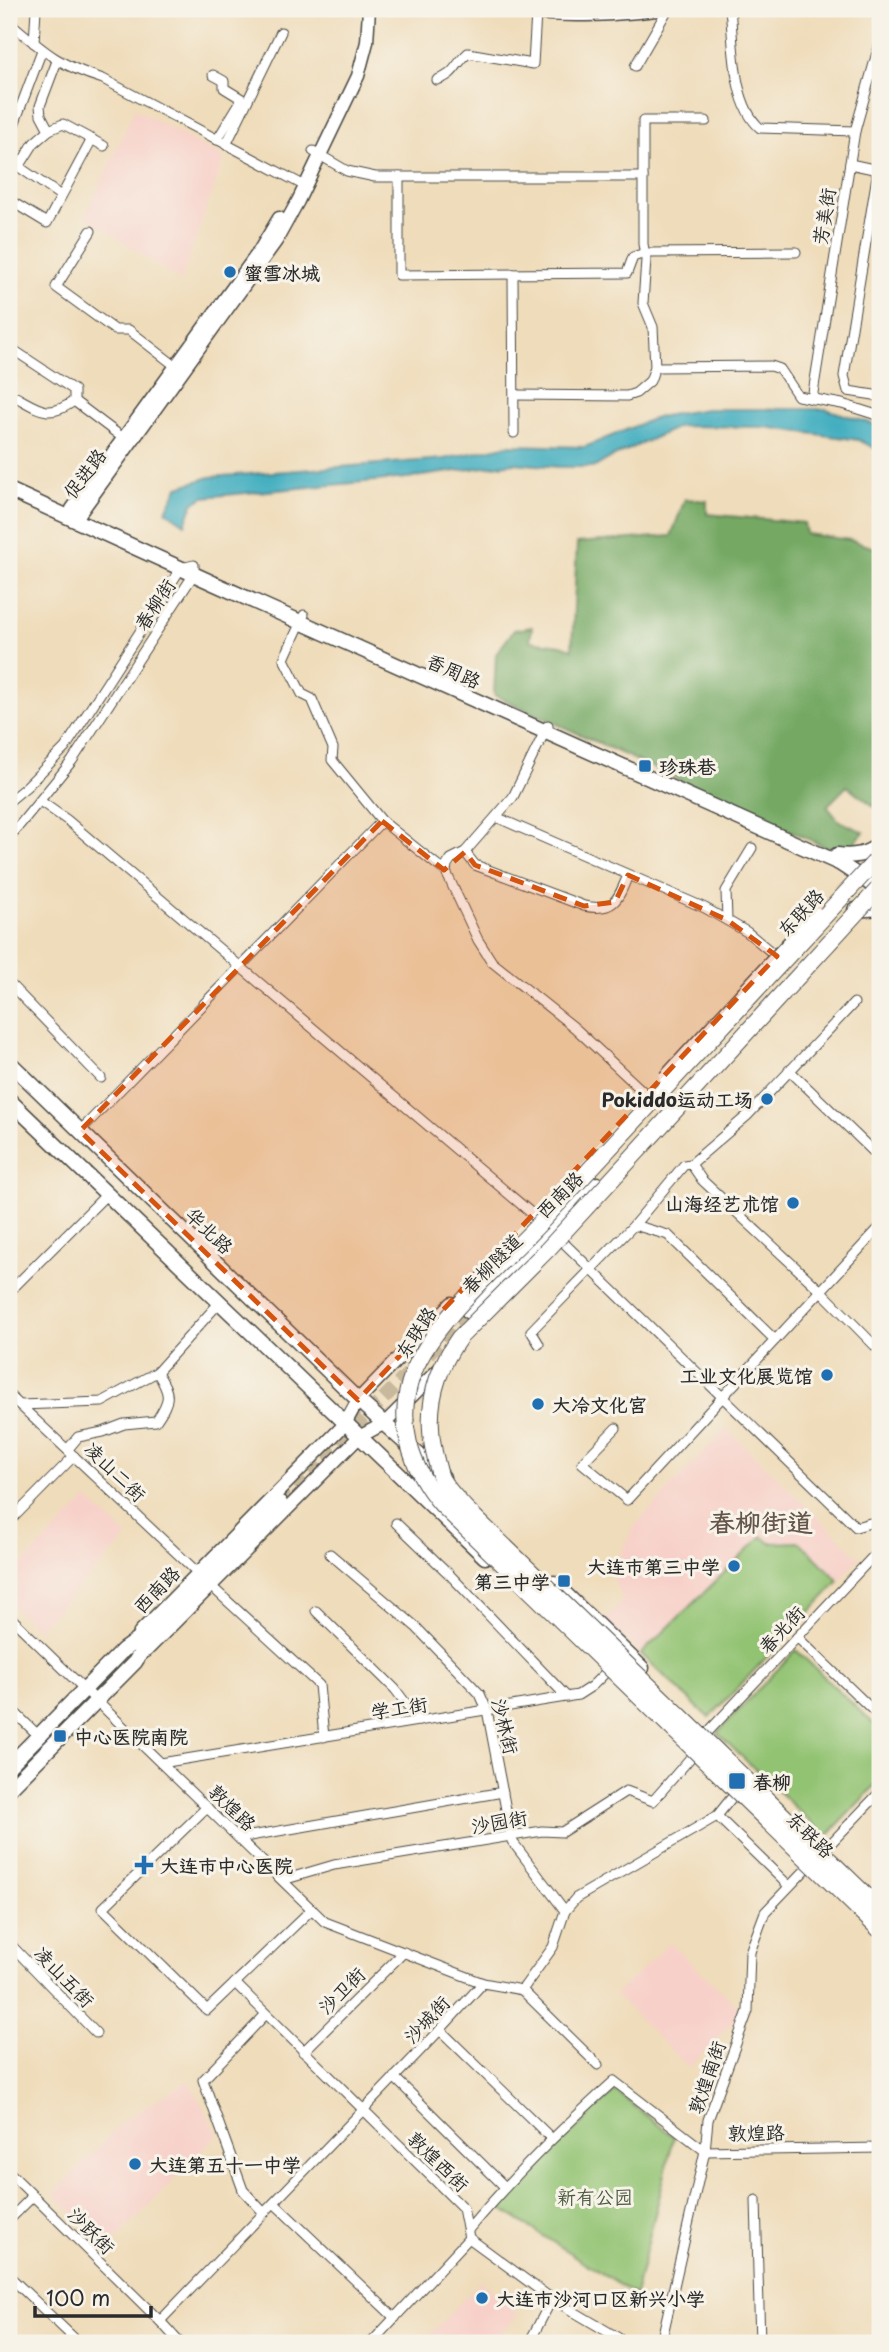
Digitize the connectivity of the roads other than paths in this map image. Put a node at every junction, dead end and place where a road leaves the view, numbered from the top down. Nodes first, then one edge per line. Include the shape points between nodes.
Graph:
1 (36, 9) edge
2 (363, 9) edge
3 (369, 9) edge
4 (507, 9) edge
5 (667, 9) edge
6 (730, 9) edge
7 (536, 13) junction
8 (9, 19) edge
9 (281, 32) dead end
10 (880, 42) edge
11 (38, 47) junction
12 (57, 61) junction
13 (635, 66) dead end
14 (213, 75) dead end
15 (437, 80) dead end
16 (706, 121) dead end
17 (49, 130) junction
18 (855, 131) junction
19 (9, 138) edge
20 (92, 139) junction
21 (222, 143) junction
22 (104, 146) dead end
23 (316, 153) junction
24 (880, 158) edge
25 (850, 164) junction
26 (878, 170) junction
27 (399, 177) junction
28 (643, 177) junction
29 (302, 184) junction
30 (61, 196) junction
31 (9, 201) edge
32 (91, 231) dead end
33 (796, 252) dead end
34 (645, 253) junction
35 (513, 274) junction
36 (9, 347) edge
37 (655, 367) junction
38 (179, 369) junction
39 (515, 395) junction
40 (16, 397) dead end
41 (812, 399) junction
42 (880, 399) edge
43 (74, 401) junction
44 (880, 416) edge
45 (514, 433) dead end
46 (123, 438) junction
47 (9, 481) edge
48 (9, 489) edge
49 (74, 513) junction
50 (190, 569) junction
51 (302, 619) junction
52 (547, 729) junction
53 (9, 801) edge
54 (40, 801) junction
55 (496, 817) junction
56 (382, 821) junction
57 (9, 838) edge
58 (880, 844) edge
59 (752, 848) dead end
60 (465, 852) junction
61 (880, 856) edge
62 (834, 858) junction
63 (446, 872) junction
64 (628, 875) junction
65 (875, 884) edge
66 (845, 911) junction
67 (727, 920) junction
68 (240, 966) junction
69 (788, 966) junction
70 (9, 983) edge
71 (854, 1003) dead end
72 (9, 1062) edge
73 (789, 1070) junction
74 (101, 1078) dead end
75 (648, 1096) junction
76 (9, 1100) edge
77 (80, 1131) junction
78 (660, 1137) junction
79 (632, 1146) junction
80 (880, 1158) edge
81 (691, 1164) junction
82 (576, 1173) junction
83 (107, 1194) junction
84 (569, 1208) junction
85 (536, 1217) junction
86 (634, 1225) junction
87 (880, 1227) edge
88 (539, 1241) joint
89 (564, 1243) junction
90 (591, 1269) junction
91 (821, 1291) junction
92 (9, 1292) edge
93 (219, 1303) junction
94 (469, 1312) tunnel mouth
95 (775, 1340) junction
96 (539, 1344) dead end
97 (880, 1351) edge
98 (157, 1373) junction
99 (9, 1395) edge
100 (722, 1396) junction
101 (358, 1400) junction
102 (20, 1405) junction
103 (385, 1423) junction
104 (345, 1424) junction
105 (616, 1428) dead end
106 (359, 1437) junction
107 (71, 1452) junction
108 (280, 1503) tunnel mouth
109 (11, 1515) edge
110 (396, 1523) dead end
111 (870, 1523) dead end
112 (880, 1549) edge
113 (330, 1554) dead end
114 (198, 1573) junction
115 (211, 1586) junction
116 (316, 1611) dead end
117 (9, 1616) edge
118 (158, 1625) junction
119 (797, 1637) junction
120 (122, 1650) junction
121 (626, 1653) junction
122 (135, 1662) junction
123 (605, 1672) junction
124 (84, 1689) junction
125 (567, 1697) junction
126 (97, 1701) junction
127 (9, 1707) edge
128 (487, 1710) junction
129 (880, 1717) edge
130 (419, 1721) junction
131 (708, 1732) junction
132 (38, 1736) junction
133 (324, 1737) junction
134 (692, 1756) junction
135 (162, 1763) junction
136 (9, 1766) edge
137 (9, 1789) edge
138 (503, 1792) junction
139 (880, 1792) edge
140 (733, 1796) junction
141 (207, 1807) junction
142 (717, 1816) junction
143 (512, 1837) junction
144 (239, 1838) junction
145 (827, 1848) junction
146 (807, 1868) junction
147 (283, 1880) junction
148 (789, 1886) junction
149 (880, 1898) edge
150 (312, 1909) junction
151 (880, 1909) edge
152 (565, 1911) junction
153 (880, 1930) edge
154 (880, 1939) edge
155 (9, 1943) edge
156 (404, 1952) junction
157 (235, 1983) junction
158 (483, 1983) junction
159 (522, 1990) junction
160 (266, 2014) junction
161 (440, 2030) junction
162 (96, 2033) dead end
163 (303, 2052) junction
164 (598, 2065) dead end
165 (394, 2077) junction
166 (362, 2111) junction
167 (551, 2138) junction
168 (880, 2148) edge
169 (705, 2151) junction
170 (9, 2172) edge
171 (504, 2186) junction
172 (33, 2196) junction
173 (756, 2200) dead end
174 (274, 2203) junction
175 (264, 2213) junction
176 (9, 2220) edge
177 (468, 2234) junction
178 (9, 2276) edge
179 (552, 2299) junction
180 (395, 2318) junction
181 (160, 2321) junction
182 (609, 2333) junction
183 (176, 2342) edge
184 (373, 2342) edge
185 (79, 2343) edge
186 (529, 2343) edge
187 (602, 2343) edge
188 (627, 2343) edge
189 (661, 2343) edge
190 (760, 2343) edge

1 - 11 street
2 - 23 main road, 促进路 via 358,55
3 - 23 main road, 促进路 via 358,76
4 - 7 main road
5 - 7 main road via 593,16
5 - 13 street
6 - 18 street via 740,92 760,128
7 - 15 street via 533,64 468,53 449,76
8 - 11 street
9 - 21 street
10 - 18 street, 芳美街
11 - 12 street
11 - 19 street
12 - 17 street via 40,106
12 - 21 street via 103,79
14 - 21 street via 225,81 224,89 242,99
16 - 28 street via 643,121
17 - 20 street via 63,124
17 - 30 street via 34,142 19,167
18 - 25 street, 芳美街
20 - 22 street
20 - 30 street
21 - 29 street
23 - 27 street via 347,171
23 - 29 main road, 促进路
24 - 26 street
25 - 26 street
25 - 41 street, 芳美街
26 - 42 street via 844,376 848,391
27 - 28 street
27 - 35 street via 399,275
28 - 34 street
29 - 38 main road, 促进路 via 288,220 263,262
30 - 31 street via 47,223
32 - 38 street via 56,287 115,330 129,331
33 - 34 street
34 - 35 street via 633,257 627,273
34 - 37 street via 643,303 653,327
35 - 39 street
36 - 43 street via 74,390
37 - 39 street via 650,381 627,396
37 - 41 street via 771,366 780,369 798,396
38 - 46 main road, 促进路
38 - 49 main road, 促进路
39 - 45 street
40 - 43 street via 51,413
41 - 44 street
43 - 46 street
46 - 49 main road, 促进路
47 - 49 main road, 香周路
48 - 49 main road, 香周路
49 - 50 main road, 香周路
50 - 51 main road, 香周路
50 - 53 street, 春柳街 via 65,748
50 - 54 street, 春柳街 via 87,738
51 - 52 main road, 香周路
51 - 56 street via 284,659 302,694 312,699 333,748 332,760
52 - 55 street via 513,797
52 - 62 main road, 香周路
54 - 57 street, 春柳街
54 - 68 street
55 - 60 street
55 - 64 street
56 - 63 street
56 - 68 street
58 - 62 main road via 858,856
59 - 67 street via 726,891
60 - 63 street via 451,859
60 - 64 street via 475,865 597,908 615,902
61 - 65 highway, 东联路, bridge
62 - 65 main road, 香周路
62 - 66 main road via 846,883
63 - 75 street via 492,962 575,1028
64 - 67 street
65 - 66 main road, 西南路
65 - 66 main road via 867,907
65 - 75 main road, 西南路, bridge via 805,925
65 - 78 main road, 西南路, bridge via 832,949
65 - 151 highway, 东联路, bridge via 548,1249 459,1338 438,1376 429,1415 441,1478 465,1508
65 - 153 highway, 东联路, bridge via 446,1321 413,1374 405,1422 417,1470 442,1505
66 - 69 main road, 西南路
66 - 79 main road, 西南路
67 - 69 street
68 - 77 street
68 - 85 street
69 - 84 main road, 西南路
70 - 74 street
71 - 73 street
72 - 77 main road, 华北路
73 - 80 street
73 - 81 street via 748,1115
75 - 82 main road, 西南路
76 - 83 main road
77 - 101 main road, 华北路
78 - 79 main road
78 - 89 main road, 西南路
79 - 84 main road, 西南路
81 - 86 street via 684,1165
81 - 91 street via 702,1180
82 - 84 main road
82 - 85 main road, 西南路
83 - 92 street
83 - 93 main road
84 - 85 main road
84 - 88 main road, 西南路
84 - 89 main road
85 - 101 main road, 西南路
86 - 90 street
86 - 95 street via 668,1235
87 - 91 street
88 - 94 main road, 春柳隧道
89 - 90 street
89 - 103 main road, 西南路
90 - 96 street via 531,1331
90 - 100 street
91 - 95 street
91 - 97 street
93 - 98 street
93 - 104 main road
95 - 100 street
98 - 102 street via 102,1402
98 - 107 street via 168,1391 167,1404 156,1421 78,1437
99 - 102 street, 凌山二街
100 - 105 street via 627,1500 582,1463
100 - 111 street via 856,1527
101 - 103 main road, 华北路
101 - 104 main road, 西南路
102 - 107 street, 凌山二街
103 - 106 main road, 西南路
103 - 121 main road, 华北路
104 - 106 main road
104 - 114 main road, 西南路
106 - 115 main road, 西南路
106 - 123 main road
107 - 109 street
107 - 114 street, 凌山二街
108 - 118 main road, 西南路
110 - 125 street
112 - 119 street, 春光街
113 - 128 street, 沙林街 via 416,1628 480,1694
114 - 120 main road, 西南路
115 - 122 main road, 西南路
115 - 133 street via 318,1685
116 - 130 street via 395,1689
117 - 124 street, 敦煌路
118 - 120 main road, 西南路
118 - 122 main road, 西南路
119 - 129 street
119 - 131 street, 春光街
120 - 124 main road, 西南路
121 - 123 street, 学工街
121 - 131 main road, 华北路
122 - 126 main road, 西南路
123 - 125 street, 学工街 via 592,1686
123 - 134 main road
124 - 126 street, 敦煌路
124 - 132 main road, 西南路
125 - 128 street, 学工街
126 - 135 street, 敦煌路
126 - 137 main road, 西南路
127 - 132 street
128 - 130 street, 学工街
128 - 138 street, 沙林街
130 - 133 street, 学工街
131 - 145 main road, 华北路
132 - 136 main road, 西南路
133 - 135 street, 学工街
134 - 140 main road
134 - 143 street, 沙园街 via 653,1801 626,1791 562,1832
135 - 141 street, 敦煌路
138 - 143 street, 沙林街
138 - 144 street
139 - 145 street, 敦煌南街
140 - 142 street
140 - 146 main road
141 - 144 street, 敦煌路
141 - 157 street via 103,1908 207,2010
142 - 148 street
142 - 152 street via 576,1898
143 - 147 street, 沙园街 via 334,1865
143 - 152 street, 沙林街
144 - 147 street, 敦煌路
145 - 146 street, 敦煌南街
145 - 149 main road, 华北路
146 - 148 street, 敦煌南街
146 - 154 main road
147 - 150 street, 敦煌路
148 - 169 street, 敦煌南街 via 765,1912 750,1952 748,2011 708,2120
150 - 156 street, 敦煌路 via 325,1922
150 - 157 street
152 - 159 street via 553,1947
155 - 162 street, 凌山五街
156 - 158 street, 敦煌路
156 - 163 street, 沙卫街
157 - 160 street, 敦煌西街
158 - 159 street
158 - 161 street, 沙城街
159 - 164 street
160 - 163 street, 敦煌西街
160 - 175 street via 203,2080 243,2190
161 - 165 street, 沙城街
161 - 167 street
163 - 166 street, 敦煌西街
165 - 166 street, 沙城街
165 - 171 street
166 - 174 street, 沙城街
166 - 177 street, 敦煌西街 via 463,2208
167 - 169 street, 敦煌路 via 614,2081
167 - 171 street, 敦煌路
168 - 169 street, 敦煌路
169 - 189 street, 敦煌南街
170 - 172 street, 沙跃街
171 - 177 street, 敦煌路
172 - 176 street
172 - 181 street, 沙跃街
173 - 190 street
174 - 175 street, 沙城街
174 - 180 street
175 - 181 street, 沙城街
177 - 179 street, 敦煌西街
177 - 180 street, 敦煌路
178 - 185 street
179 - 182 street, 敦煌西街
179 - 186 street
180 - 184 street, 敦煌路
181 - 183 street, 沙跃街
182 - 187 street
182 - 188 street, 敦煌西街

